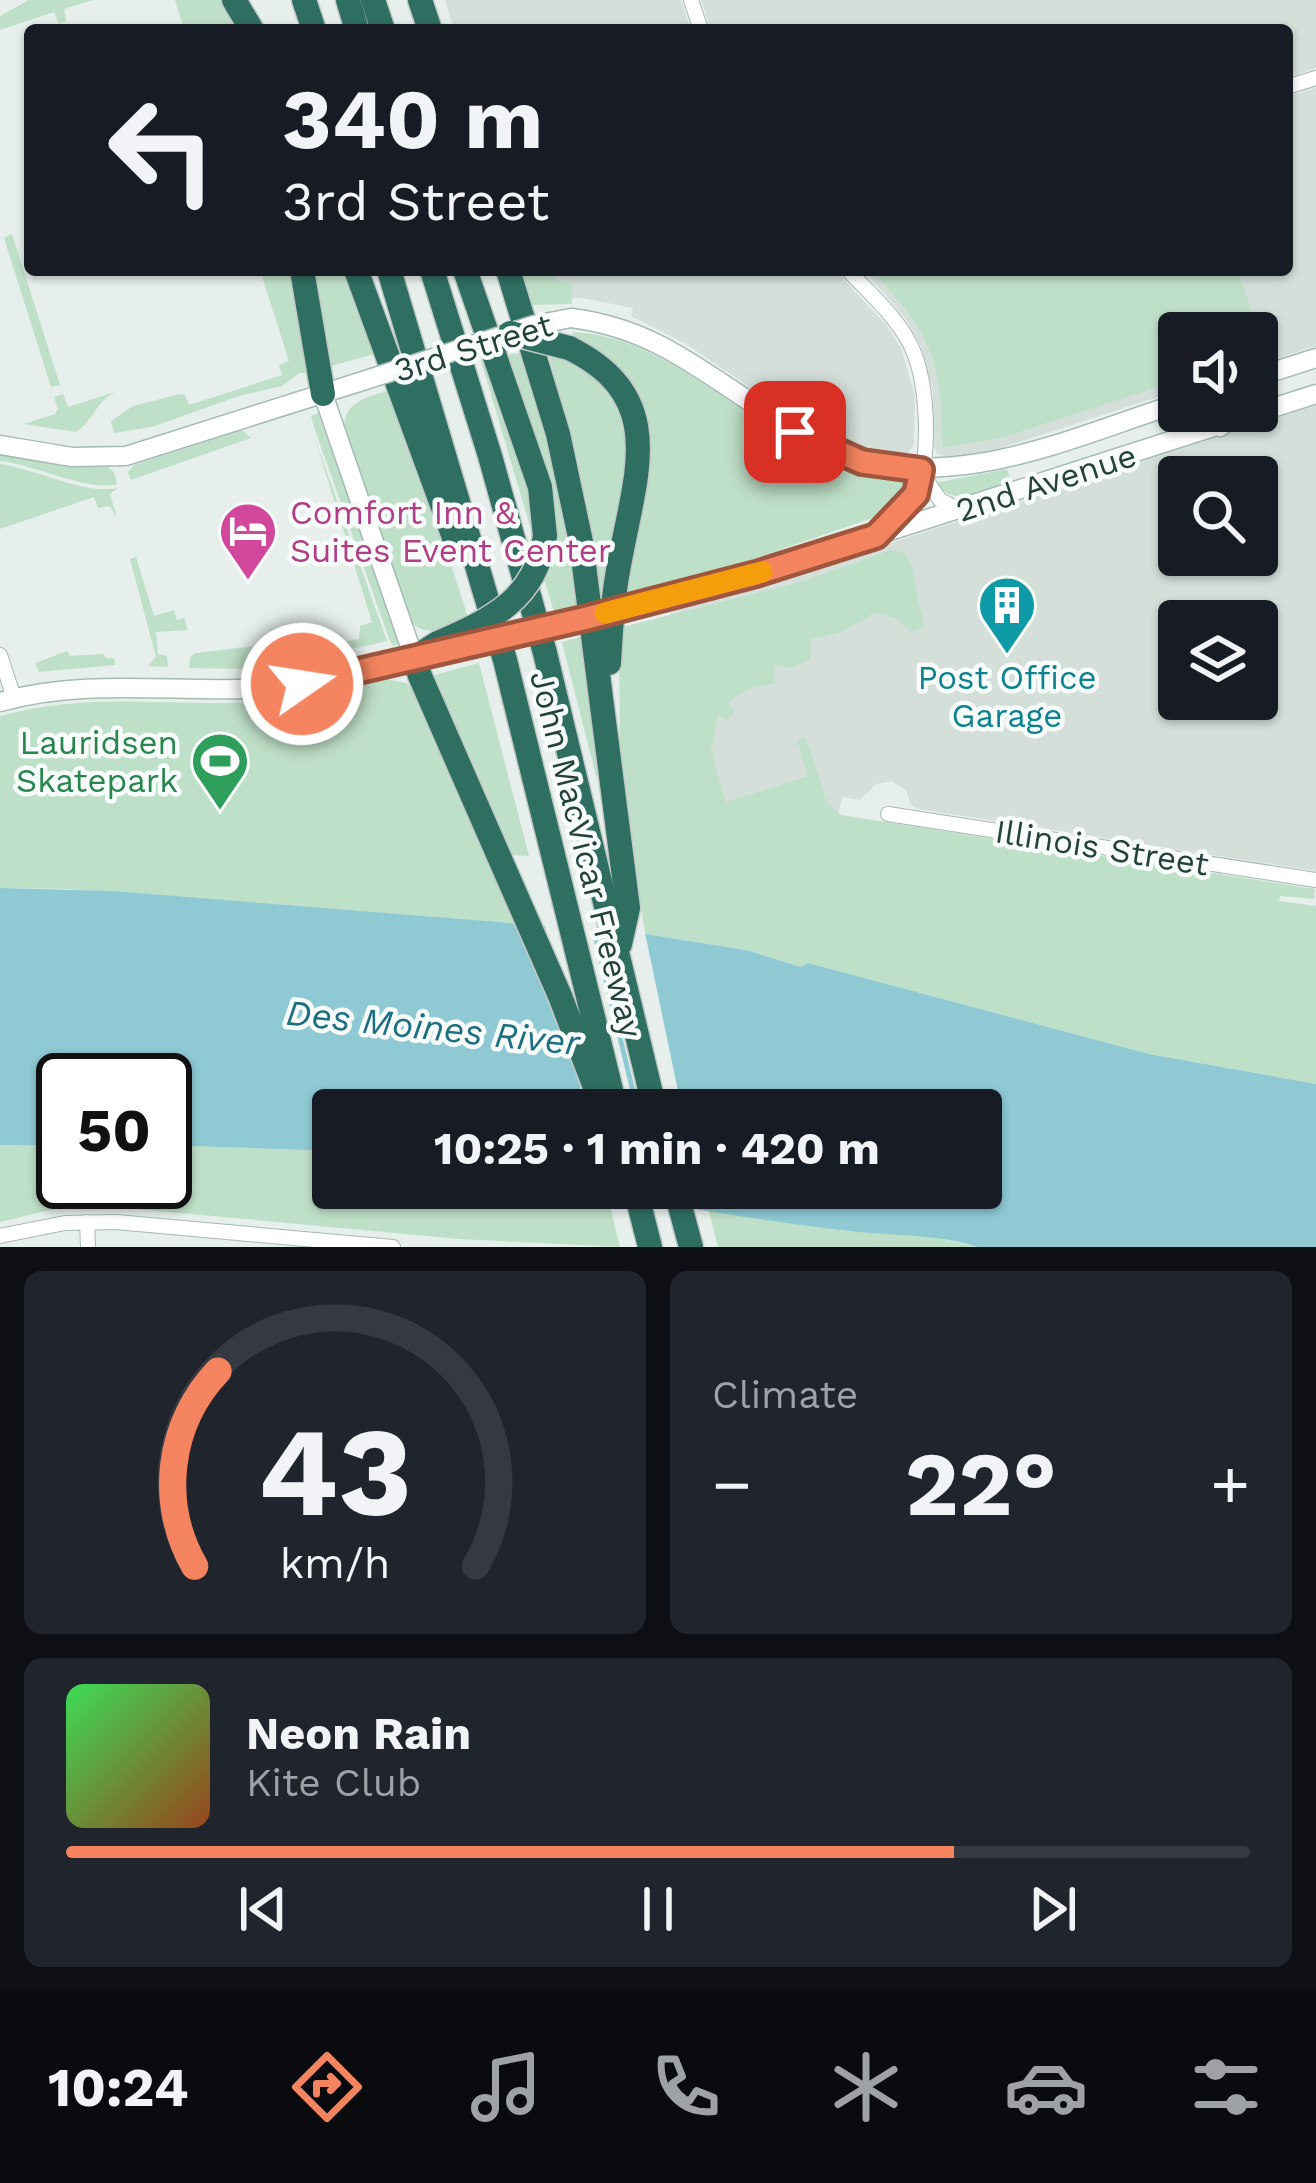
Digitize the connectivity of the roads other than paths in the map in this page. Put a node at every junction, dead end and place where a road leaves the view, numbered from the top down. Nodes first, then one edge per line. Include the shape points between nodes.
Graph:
1 (303, 276) edge
2 (358, 276) edge
3 (391, 276) edge
4 (434, 276) edge
5 (467, 276) edge
6 (510, 276) edge
7 (854, 276) edge
8 (510, 333) junction
9 (1316, 358) edge
10 (1278, 370) edge
11 (323, 394) junction
12 (1316, 394) edge
13 (1278, 407) edge
14 (1158, 410) edge
15 (1204, 432) edge
16 (0, 445) edge
17 (1030, 450) junction
18 (921, 470) junction
19 (1023, 490) junction
20 (960, 510) junction
21 (876, 536) junction
22 (439, 649) junction
23 (0, 655) edge
24 (414, 658) junction
25 (7, 700) edge
26 (604, 719) junction
27 (526, 746) junction
28 (888, 814) dead end
29 (1316, 880) edge
30 (617, 953) junction
31 (596, 1089) edge
32 (611, 1089) edge
33 (650, 1089) edge
34 (640, 1209) edge
35 (681, 1209) edge
36 (87, 1222) junction
37 (0, 1236) edge
38 (88, 1247) edge
39 (393, 1247) edge
40 (650, 1247) edge
41 (692, 1247) edge

1 - 11 highway
2 - 27 highway
3 - 27 highway, John MacVicar Freeway
4 - 30 highway, John MacVicar Freeway via 521,562
5 - 22 highway, bridge via 540,487 545,536 517,600
6 - 26 highway via 568,480
7 - 18 street via 912,348 924,393
8 - 11 main road, 3rd Street, bridge
8 - 18 main road, 3rd Street, bridge via 571,318 640,333 826,449
8 - 26 highway, bridge via 603,366 625,391 639,435
9 - 10 main road
11 - 16 main road, 3rd Street via 126,456
11 - 24 main road
12 - 13 main road, 2nd Avenue
14 - 17 main road, 2nd Avenue
15 - 19 main road, 2nd Avenue
17 - 18 main road, 2nd Avenue via 978,466
17 - 19 main road
18 - 20 street via 932,492
18 - 21 street via 916,494
19 - 20 main road, 2nd Avenue
20 - 21 main road, 2nd Avenue
21 - 22 main road, 2nd Avenue, bridge via 656,600
22 - 24 highway
23 - 25 street
24 - 25 main road via 271,688 112,685
24 - 31 highway
26 - 30 highway via 628,908
27 - 32 highway, John MacVicar Freeway
28 - 29 street, Illinois Street
30 - 33 highway, John MacVicar Freeway
34 - 40 highway
35 - 41 highway
36 - 37 street
36 - 38 street
36 - 39 street

